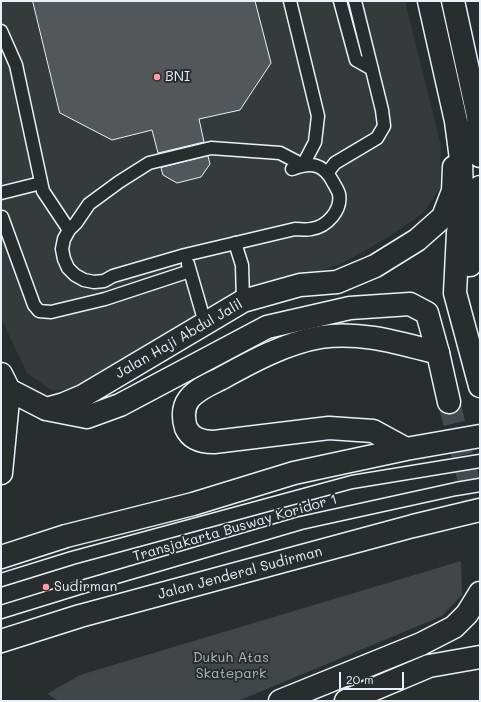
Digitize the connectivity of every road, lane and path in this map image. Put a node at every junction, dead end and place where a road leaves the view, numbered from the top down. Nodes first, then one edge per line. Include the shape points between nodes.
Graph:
1 (290, 1) edge
2 (340, 1) edge
3 (355, 1) edge
4 (429, 1) edge
5 (453, 1) edge
6 (1, 31) edge
7 (372, 69) junction
8 (470, 77) junction
9 (456, 120) junction
10 (480, 156) edge
11 (297, 167) junction
12 (328, 172) junction
13 (41, 183) junction
14 (480, 187) edge
15 (1, 193) edge
16 (2, 217) edge
17 (69, 230) junction
18 (235, 243) junction
19 (185, 255) junction
20 (190, 271) junction
21 (243, 301) junction
22 (461, 316) junction
23 (206, 323) junction
24 (438, 353) junction
25 (5, 382) edge
26 (480, 386) edge
27 (449, 402) tunnel mouth
28 (46, 410) junction
29 (480, 436) edge
30 (406, 449) junction
31 (480, 460) edge
32 (1, 473) edge
33 (480, 485) edge
34 (480, 510) edge
35 (1, 557) edge
36 (1, 580) edge
37 (480, 593) edge
38 (1, 612) edge
39 (1, 641) edge
40 (480, 657) edge
41 (294, 698) edge
42 (346, 701) edge

1 - 11 lane via 318,116 315,142
2 - 7 lane via 356,60
3 - 7 lane
4 - 9 main road
5 - 8 main road
6 - 13 lane via 16,65
7 - 12 lane via 384,126 377,138 335,163
8 - 9 main road, Jalan Haji Abdul Jalil
8 - 10 main road via 478,116
9 - 21 main road, Jalan Haji Abdul Jalil via 453,191 442,217 417,240 375,266 337,282 300,286
9 - 22 main road via 461,159 462,200 456,293
11 - 12 lane via 313,165
11 - 17 lane via 280,153 211,148 149,163 89,204
12 - 18 lane via 339,193 339,204 329,221 321,227 295,229
13 - 15 lane
13 - 17 lane via 43,191
14 - 22 main road
16 - 20 lane via 34,305 39,311 51,312 105,299
17 - 19 lane via 62,249 64,259 68,268 84,280 104,281 113,276
18 - 19 lane
18 - 21 lane via 242,265
19 - 20 lane
20 - 23 lane
21 - 23 main road, Jalan Haji Abdul Jalil
22 - 26 main road
23 - 28 main road, Jalan Haji Abdul Jalil via 83,396
24 - 27 main road
24 - 28 main road, Jalan Haji Abdul Jalil via 427,313 410,304 350,308 266,326 120,405 86,417
24 - 30 main road via 365,336 334,335 303,341 282,348 199,390 186,403 184,410 187,430 192,436 206,442 329,428 374,431
25 - 28 main road, Jalan Haji Abdul Jalil
25 - 32 main road
29 - 30 main road
30 - 35 main road via 294,474 193,504 66,536
31 - 36 lane, Transjakarta Busway Koridor 1 via 352,482 72,558
33 - 38 lane, Transjakarta Busway Koridor 1 via 301,523
34 - 39 main road, Jalan Jenderal Sudirman via 87,614
37 - 41 main road via 467,614 454,627 421,644
40 - 42 main road via 429,666

